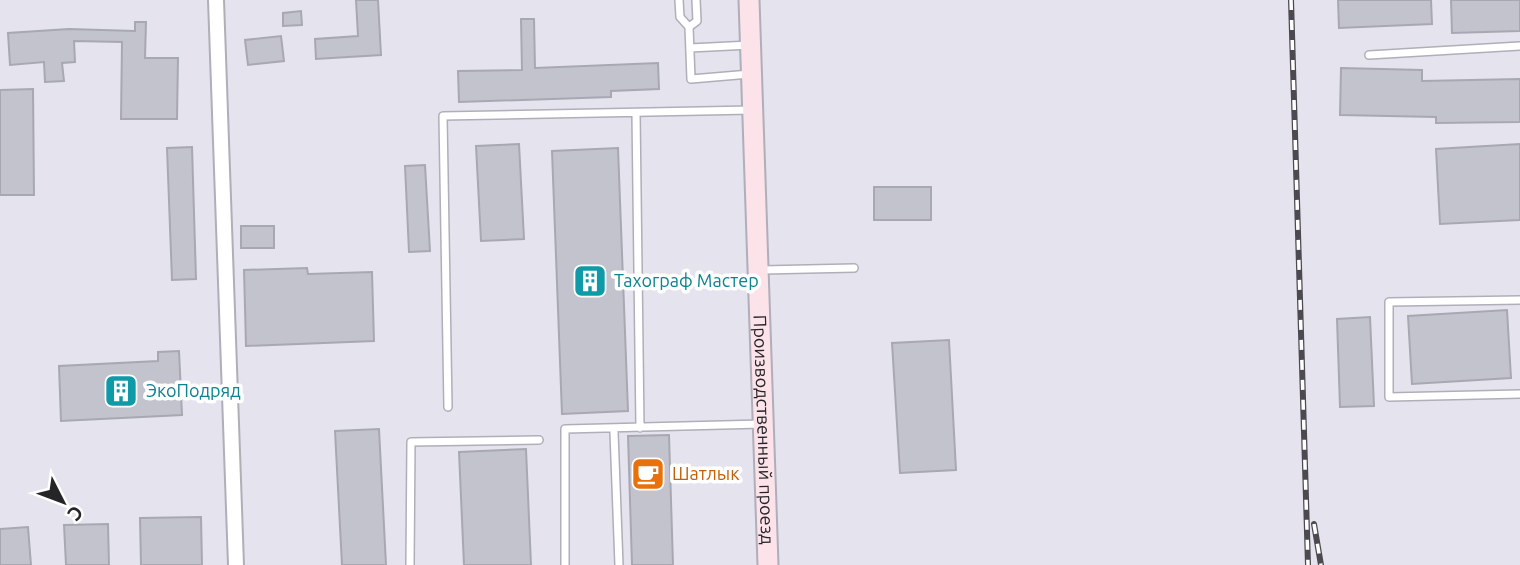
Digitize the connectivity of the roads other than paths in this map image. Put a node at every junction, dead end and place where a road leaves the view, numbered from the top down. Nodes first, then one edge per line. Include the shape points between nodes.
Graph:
1 (216, 0) edge
2 (679, 0) edge
3 (696, 0) edge
4 (749, 0) edge
5 (690, 27) junction
6 (750, 45) junction
7 (1520, 46) edge
8 (690, 48) junction
9 (1369, 55) dead end
10 (751, 74) junction
11 (752, 110) junction
12 (636, 113) junction
13 (854, 268) dead end
14 (758, 270) junction
15 (1520, 300) edge
16 (1520, 394) edge
17 (448, 407) dead end
18 (763, 424) junction
19 (640, 428) junction
20 (614, 432) dead end
21 (539, 440) dead end
22 (236, 565) edge
23 (410, 565) edge
24 (565, 565) edge
25 (619, 565) edge
26 (768, 565) edge

1 - 22 street
2 - 5 lane via 680,17
3 - 5 lane via 697,21
4 - 6 street, Производственный проезд
5 - 8 lane
6 - 8 lane
6 - 10 street, Производственный проезд
7 - 9 lane
8 - 10 lane via 691,79
10 - 11 street, Производственный проезд
11 - 12 lane
11 - 14 street, Производственный проезд
12 - 17 lane via 443,116
12 - 19 lane
13 - 14 lane
14 - 18 street, Производственный проезд
15 - 16 lane via 1389,302 1389,397
18 - 19 lane
18 - 26 street, Производственный проезд
19 - 24 lane via 565,429
20 - 25 lane
21 - 23 lane via 411,442

